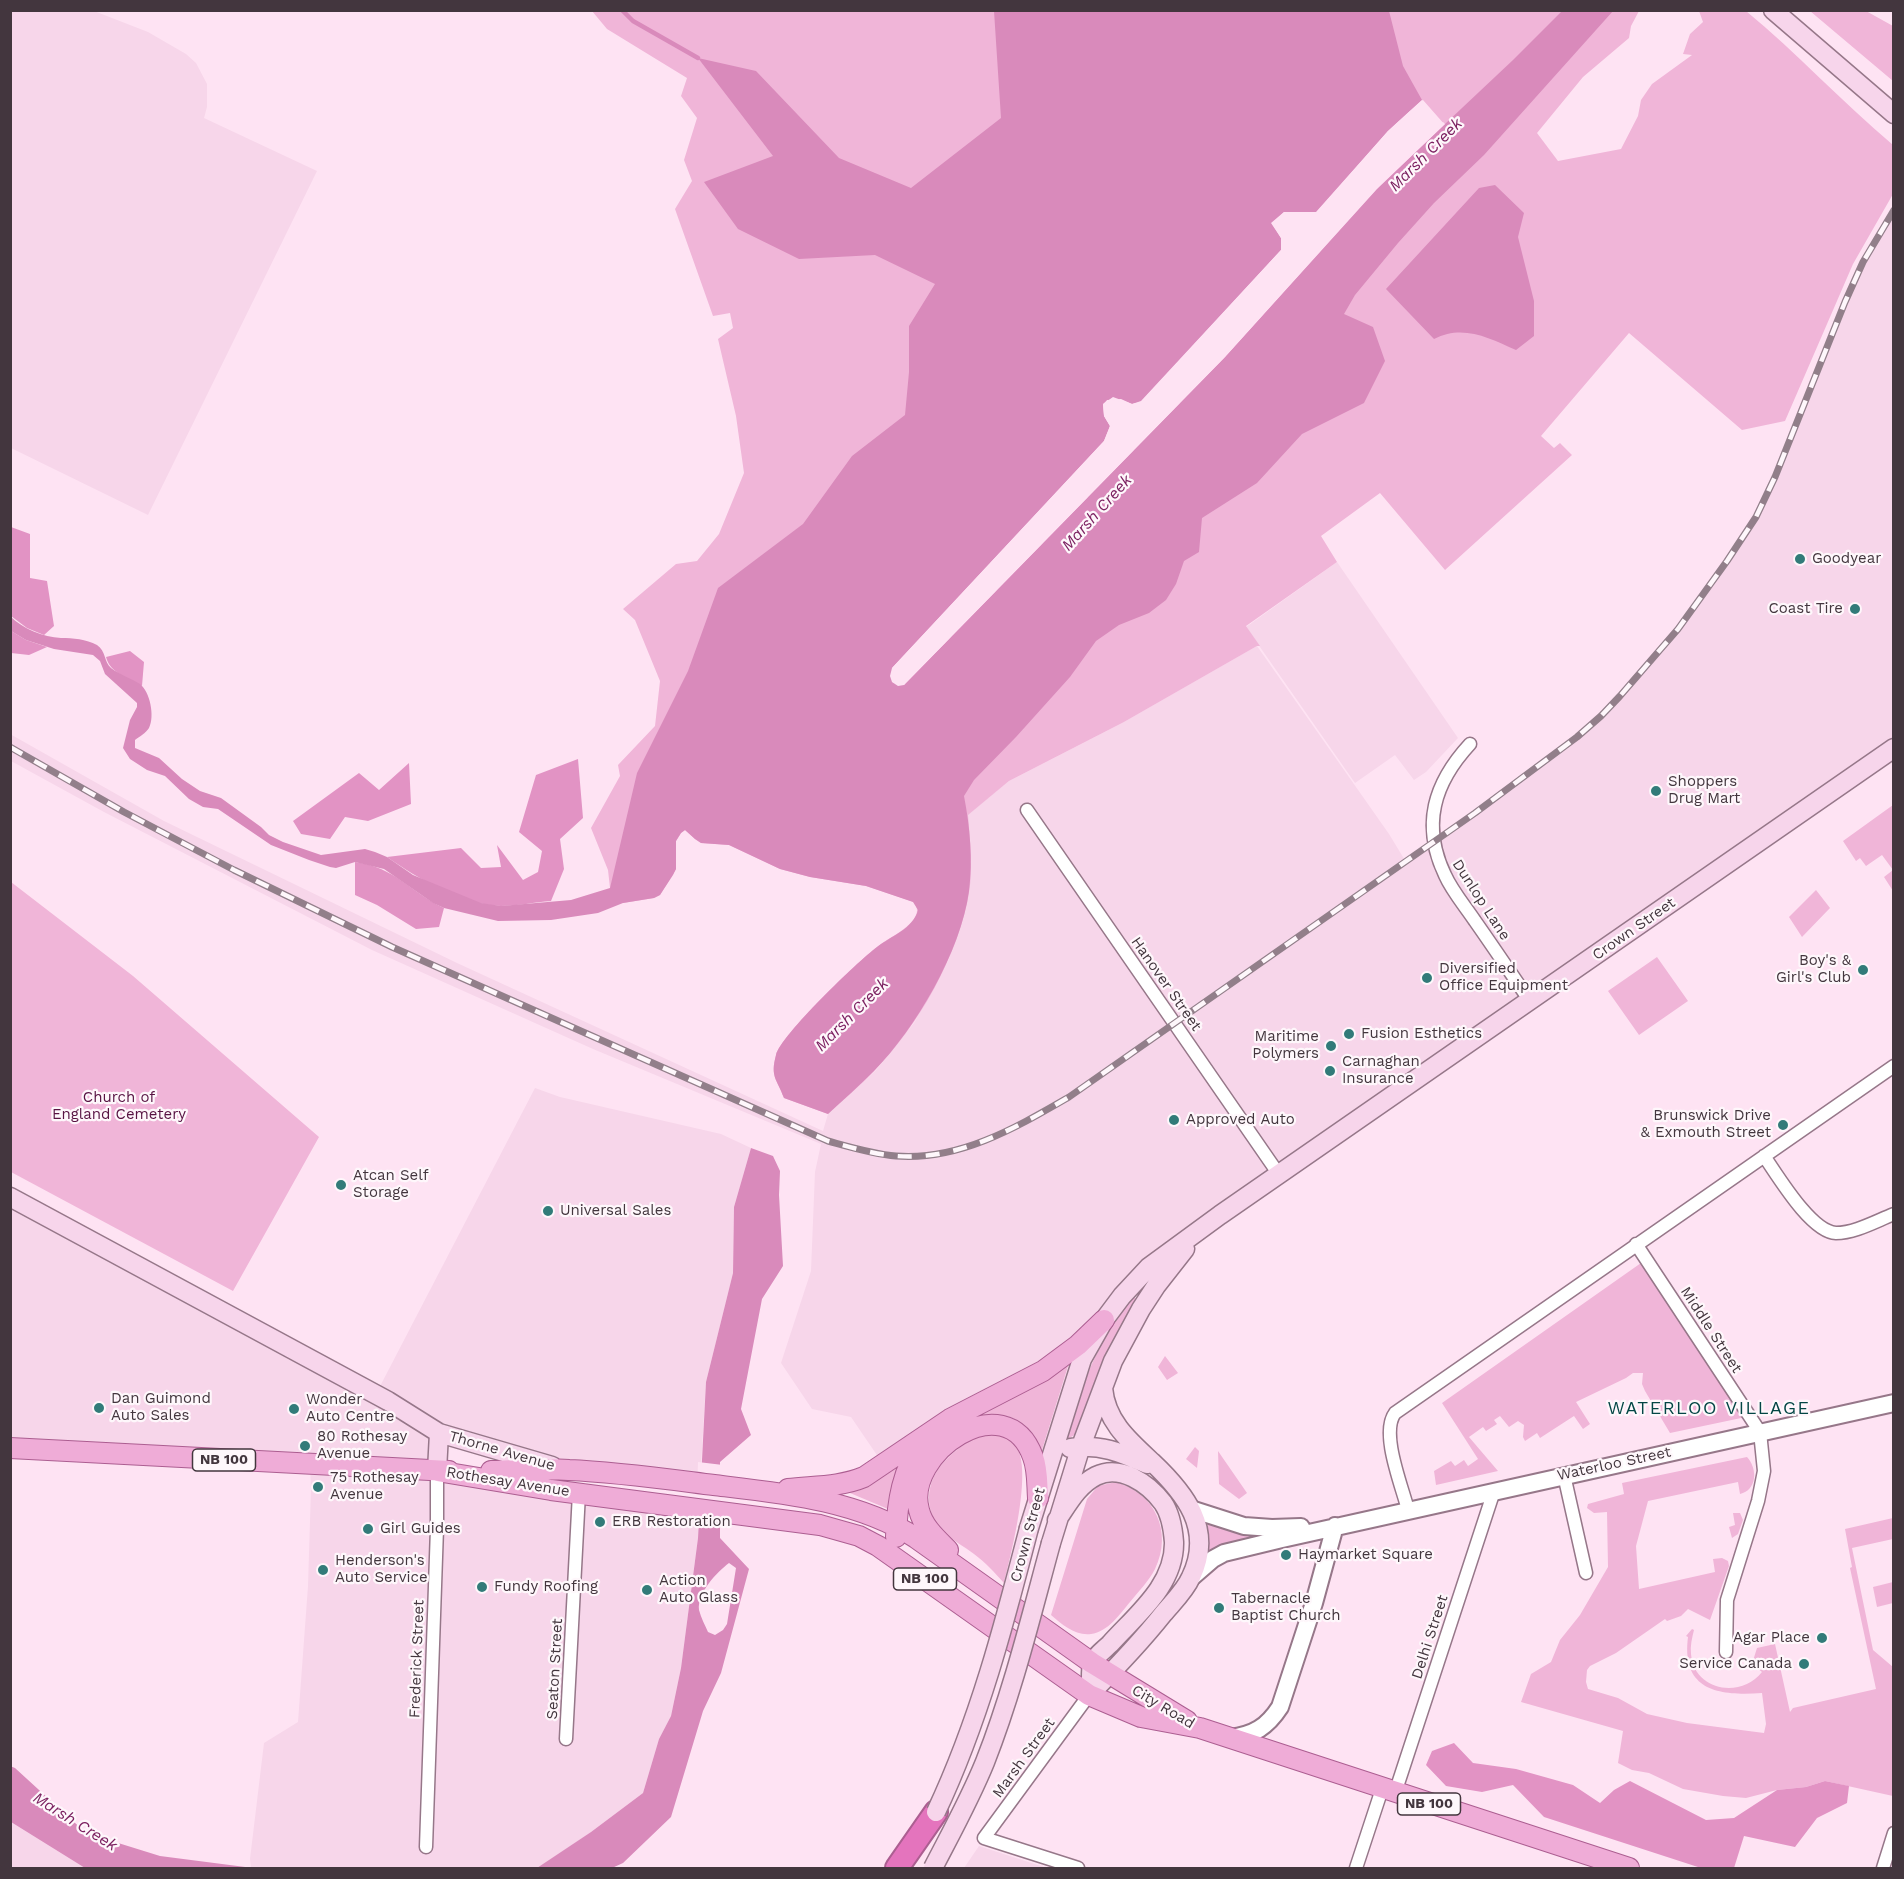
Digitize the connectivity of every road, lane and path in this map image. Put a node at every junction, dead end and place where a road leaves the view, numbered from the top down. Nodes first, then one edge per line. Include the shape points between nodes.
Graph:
1 (1773, 10) edge
2 (1893, 114) edge
3 (1470, 744) dead end
4 (1893, 748) edge
5 (1027, 810) dead end
6 (1530, 1001) junction
7 (1893, 1066) edge
8 (1764, 1156) junction
9 (1280, 1176) junction
10 (12, 1201) edge
11 (1893, 1214) edge
12 (1197, 1233) junction
13 (1636, 1244) junction
14 (1104, 1320) junction
15 (1102, 1388) junction
16 (1893, 1403) edge
17 (933, 1430) junction
18 (1760, 1432) junction
19 (439, 1433) junction
20 (1082, 1446) junction
21 (10, 1448) edge
22 (1052, 1452) junction
23 (566, 1470) junction
24 (1160, 1470) junction
25 (437, 1471) junction
26 (1564, 1475) junction
27 (740, 1488) joint
28 (767, 1491) junction
29 (1494, 1491) junction
30 (579, 1493) junction
31 (1038, 1498) junction
32 (1191, 1509) junction
33 (1408, 1510) junction
34 (738, 1514) joint
35 (1057, 1520) junction
36 (896, 1525) junction
37 (1335, 1526) junction
38 (898, 1560) junction
39 (1586, 1573) dead end
40 (1191, 1578) junction
41 (986, 1588) junction
42 (1726, 1652) dead end
43 (1092, 1663) junction
44 (1110, 1674) junction
45 (1089, 1695) junction
46 (1200, 1728) junction
47 (1230, 1738) junction
48 (566, 1739) dead end
49 (1389, 1791) junction
50 (936, 1812) junction
51 (1893, 1833) edge
52 (426, 1847) dead end
53 (897, 1869) edge
54 (907, 1869) edge
55 (933, 1869) edge
56 (1078, 1869) edge
57 (1356, 1869) edge
58 (1629, 1869) edge
59 (1883, 1869) edge

1 - 2 main road
3 - 6 street, Dunlop Lane via 1440,786 1434,843 1446,878
4 - 6 main road, Crown Street
5 - 9 street, Hanover Street
6 - 9 main road, Crown Street
7 - 8 street
8 - 11 street via 1810,1218 1825,1230 1851,1230
8 - 13 street
9 - 12 main road, Crown Street
10 - 19 main road via 388,1401
12 - 14 main road, Crown Street via 1149,1267
12 - 15 main road, Crown Street via 1141,1309
13 - 18 street, Middle Street
13 - 33 street via 1395,1413 1389,1424 1389,1438
14 - 17 main road via 1043,1371
14 - 22 main road, Crown Street via 1082,1359
15 - 20 main road, Crown Street
15 - 24 main road via 1115,1424
16 - 18 street, Waterloo Street
17 - 28 main road via 850,1483
17 - 36 main road via 907,1466
18 - 26 street, Waterloo Street
18 - 42 street via 1764,1471 1727,1600
19 - 23 main road, Thorne Avenue
19 - 25 main road, Thorne Avenue
20 - 22 main road
20 - 24 main road via 1105,1447
20 - 35 main road, Crown Street
21 - 25 main road, NB 100
22 - 31 main road, Crown Street
23 - 25 main road, Rothesay Avenue / NB 100
23 - 27 main road, Rothesay Avenue / NB 100
24 - 32 main road
25 - 30 main road, Rothesay Avenue / NB 100
25 - 52 street, Frederick Street
26 - 29 street, Waterloo Street
26 - 39 street
27 - 28 main road, City Road / NB 100
28 - 36 main road, City Road / NB 100 via 855,1509
29 - 33 street, Waterloo Street
29 - 49 street, Delhi Street
30 - 34 main road, Rothesay Avenue / NB 100
30 - 48 street, Seaton Street
31 - 41 main road via 1033,1457 1027,1444 1005,1426 973,1427 956,1435 930,1462 918,1493 919,1510 927,1528
31 - 50 main road, Crown Street, bridge via 988,1681
32 - 37 street via 1244,1526
32 - 40 main road via 1199,1550
33 - 37 street, Waterloo Street
34 - 38 main road, City Road / NB 100 via 842,1531 859,1536
35 - 43 main road via 1082,1485 1106,1472 1118,1472 1149,1489 1163,1503 1171,1523 1172,1562 1164,1580
35 - 55 main road, Crown Street, bridge via 996,1733 974,1789
36 - 38 main road
36 - 41 main road, City Road / NB 100
37 - 40 street via 1224,1553
37 - 47 street via 1280,1707 1255,1732
38 - 45 main road, City Road / NB 100
40 - 44 main road
41 - 43 main road, City Road / NB 100
43 - 44 main road, City Road / NB 100
43 - 45 main road
44 - 45 main road
44 - 46 main road, City Road / NB 100
45 - 46 main road, City Road / NB 100 via 1141,1717
45 - 56 street, Marsh Street via 984,1838
46 - 47 main road, NB 100
47 - 49 main road, NB 100
49 - 57 street, Delhi Street
49 - 58 main road, NB 100
50 - 53 highway
50 - 54 main road, Crown Street
51 - 59 street

